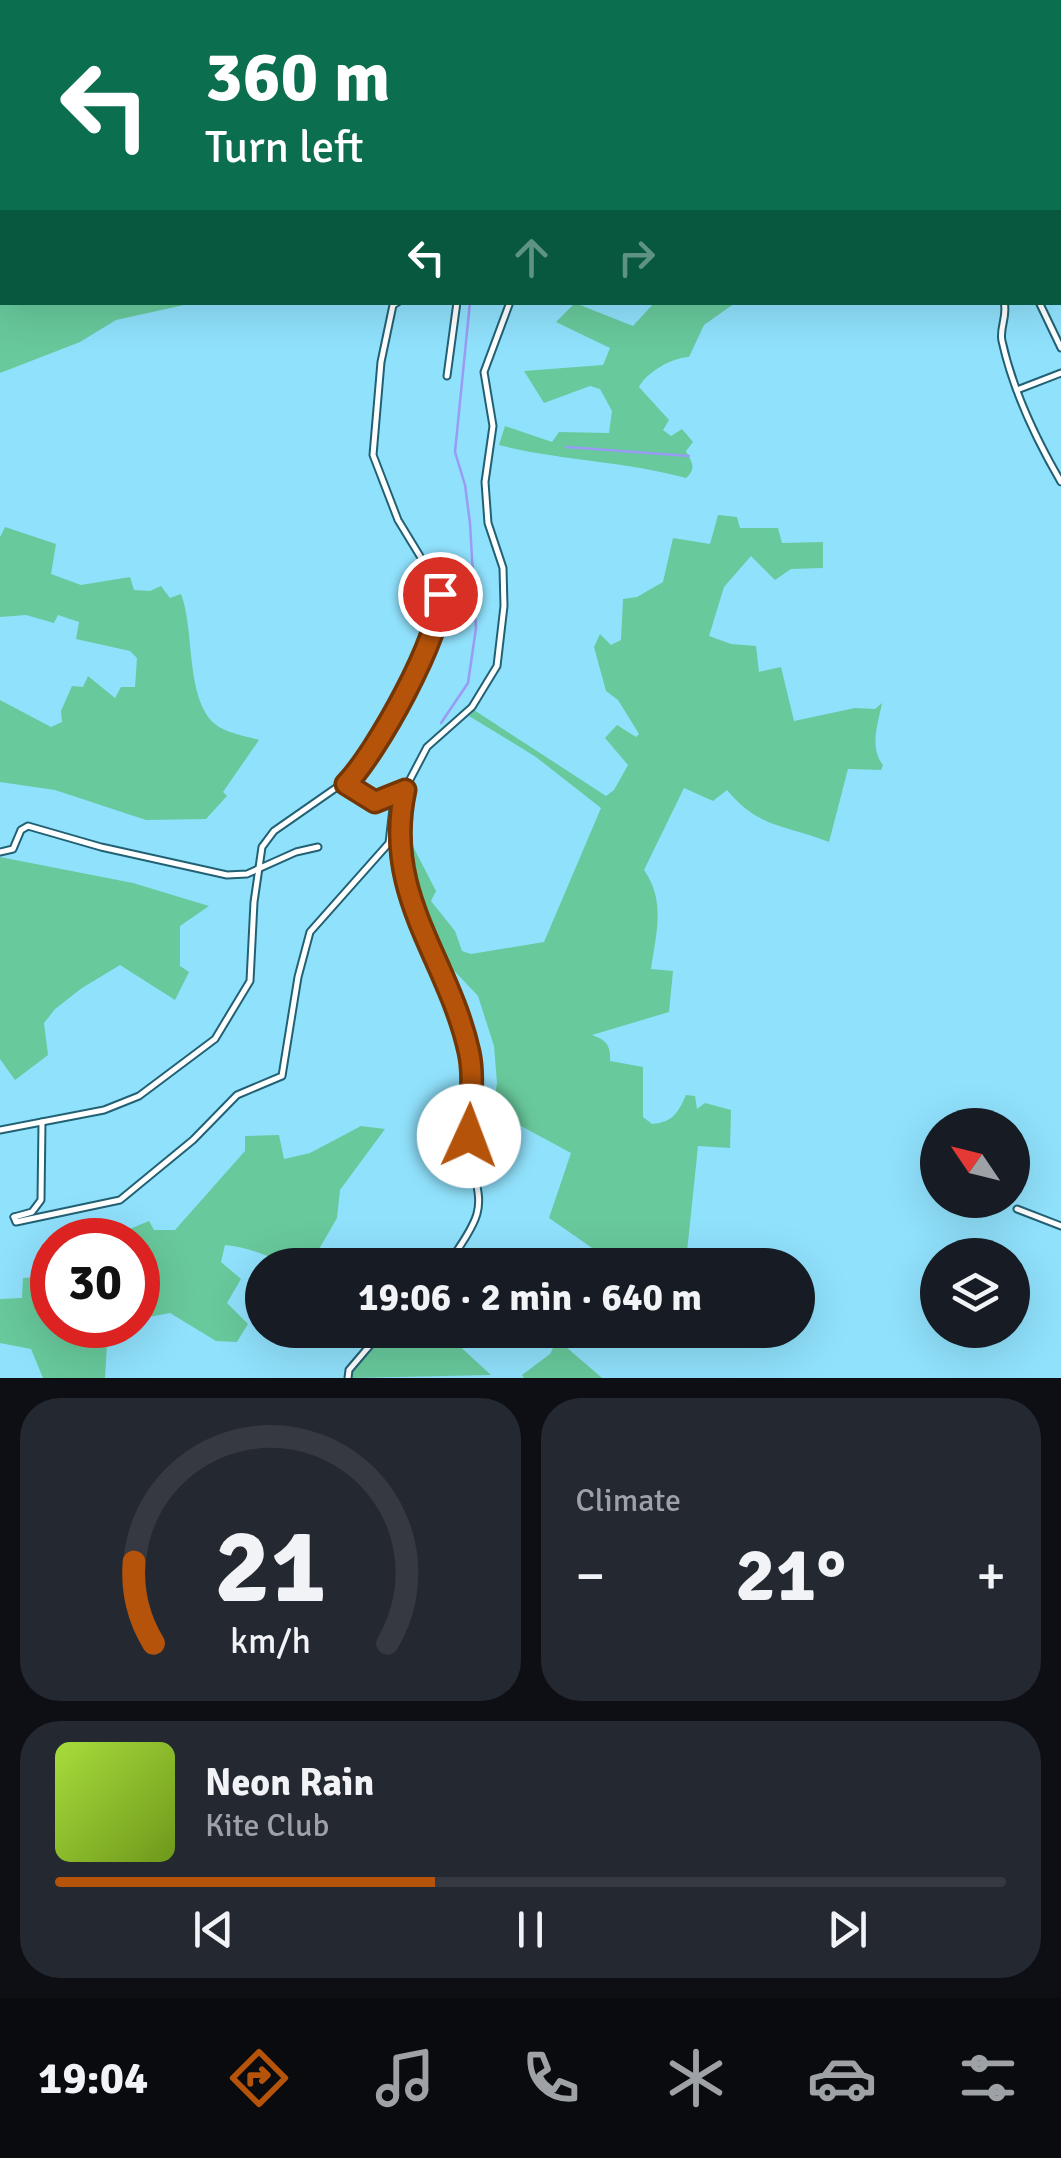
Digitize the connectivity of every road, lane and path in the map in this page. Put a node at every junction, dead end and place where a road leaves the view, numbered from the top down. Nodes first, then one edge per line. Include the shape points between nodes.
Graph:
1 (395, 305) edge
2 (457, 305) edge
3 (509, 305) edge
4 (1005, 305) edge
5 (1040, 305) edge
6 (1061, 348) edge
7 (1061, 373) edge
8 (447, 376) dead end
9 (1017, 390) junction
10 (1061, 482) edge
11 (346, 784) junction
12 (405, 790) junction
13 (399, 796) dead end
14 (318, 846) dead end
15 (0, 852) edge
16 (259, 870) junction
17 (42, 1122) junction
18 (0, 1130) edge
19 (1030, 1214) edge
20 (1061, 1226) edge
21 (458, 1248) edge
22 (367, 1348) edge
23 (348, 1378) edge

1 - 11 street via 380,362 373,455 392,509 440,589 440,610 396,707
2 - 8 street
3 - 12 street via 484,372 493,426 485,482 488,523 503,568 497,666 472,707 427,747
4 - 9 street via 1000,336
5 - 6 street
7 - 9 street
9 - 10 street
11 - 12 street via 375,802
11 - 16 street via 274,831 262,847
12 - 21 street via 398,850 403,878 456,1010 471,1067 469,1136 482,1201
13 - 17 street via 389,843 310,932 282,1076 237,1095 120,1200 16,1222 14,1217 32,1212 41,1200
14 - 16 street
15 - 16 street via 12,849 28,826 227,876
16 - 17 street via 250,982 215,1039 139,1096
17 - 18 street
19 - 20 street
22 - 23 street

